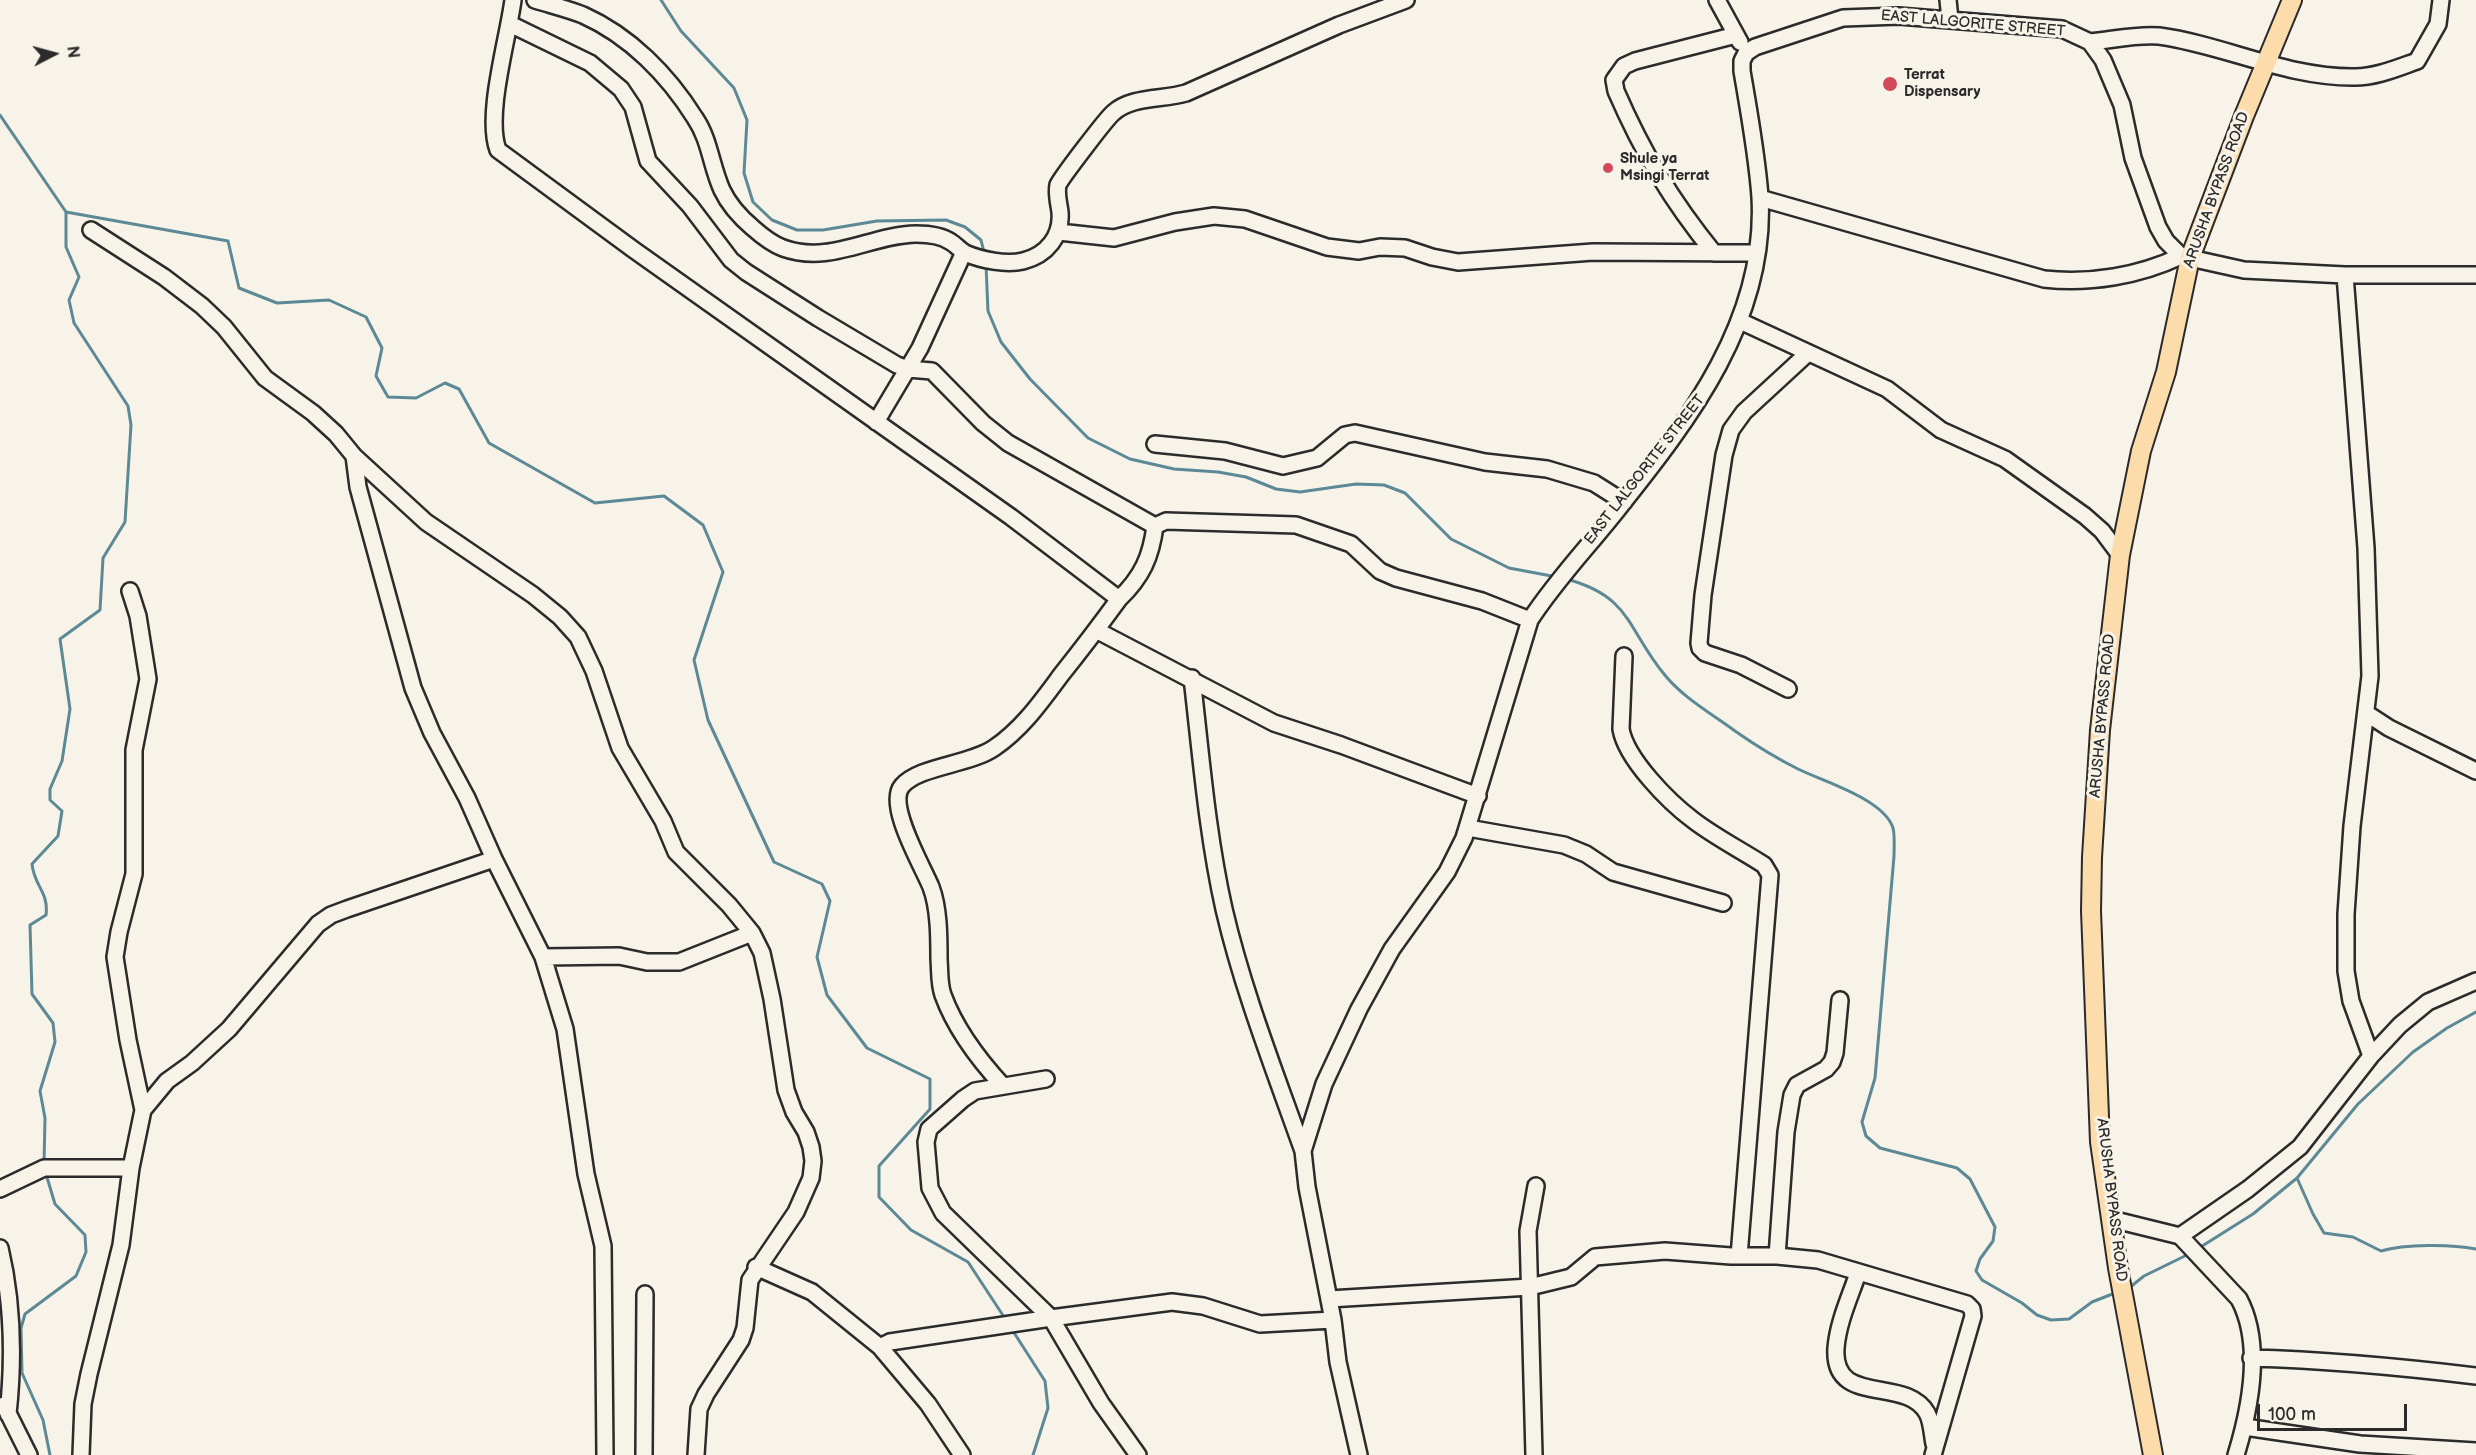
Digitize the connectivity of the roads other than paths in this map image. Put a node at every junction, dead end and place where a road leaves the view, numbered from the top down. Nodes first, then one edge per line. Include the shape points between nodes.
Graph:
1 (513, 0) edge
2 (536, 0) edge
3 (1406, 0) edge
4 (1717, 0) edge
5 (1948, 0) edge
6 (2292, 0) edge
7 (2441, 0) edge
8 (1950, 20) junction
9 (510, 24) junction
10 (1736, 35) junction
11 (2090, 42) junction
12 (1746, 53) junction
13 (2265, 62) junction
14 (1760, 198) junction
15 (91, 230) dead end
16 (1059, 232) junction
17 (964, 252) junction
18 (1714, 253) junction
19 (1756, 253) junction
20 (2185, 257) junction
21 (2345, 275) junction
22 (2476, 275) edge
23 (1740, 321) junction
24 (1808, 353) junction
25 (908, 369) junction
26 (876, 422) junction
27 (1155, 444) dead end
28 (354, 456) junction
29 (1624, 502) junction
30 (1155, 526) junction
31 (2120, 555) junction
32 (130, 591) dead end
33 (1119, 599) junction
34 (1530, 620) junction
35 (1096, 630) junction
36 (1624, 657) dead end
37 (1192, 678) junction
38 (1788, 689) dead end
39 (2366, 713) junction
40 (2476, 771) edge
41 (1478, 796) junction
42 (1468, 828) junction
43 (494, 859) junction
44 (1723, 903) dead end
45 (752, 933) junction
46 (543, 957) junction
47 (2476, 981) edge
48 (1840, 1000) dead end
49 (2371, 1056) junction
50 (1046, 1079) dead end
51 (1003, 1086) junction
52 (1286, 1105) junction
53 (143, 1110) junction
54 (1313, 1119) junction
55 (1303, 1152) junction
56 (131, 1168) junction
57 (1536, 1186) dead end
58 (0, 1189) edge
59 (2111, 1219) junction
60 (2190, 1247) junction
61 (0, 1248) edge
62 (1739, 1256) junction
63 (1777, 1256) junction
64 (756, 1267) junction
65 (1858, 1273) junction
66 (1530, 1287) junction
67 (645, 1294) dead end
68 (1329, 1299) junction
69 (1051, 1317) junction
70 (1333, 1320) junction
71 (880, 1347) junction
72 (2251, 1358) junction
73 (2476, 1376) edge
74 (0, 1397) edge
75 (8, 1414) junction
76 (2245, 1427) junction
77 (2363, 1450) edge
78 (2476, 1451) edge
79 (1934, 1453) edge
80 (28, 1455) edge
81 (81, 1455) edge
82 (606, 1455) edge
83 (644, 1455) edge
84 (696, 1455) edge
85 (962, 1455) edge
86 (1138, 1455) edge
87 (1359, 1455) edge
88 (1533, 1455) edge
89 (2153, 1455) edge
90 (2236, 1455) edge

1 - 9 street
2 - 17 street via 582,15 621,35 645,56 696,118 722,190 734,209 763,237 804,253 836,253 889,238 932,234
3 - 16 street via 1339,25 1186,93 1143,99 1113,112 1058,185
4 - 10 street
5 - 8 street
6 - 13 main road, ARUSHA BYPASS ROAD
7 - 13 street via 2438,24 2417,61 2376,75 2355,77 2306,73
8 - 11 street, EAST LALGORITE STREET via 2062,29
8 - 12 street, EAST LALGORITE STREET via 1899,16 1843,18 1788,34
9 - 25 street via 590,63 621,89 633,107 648,161 690,206 731,260 818,318
9 - 26 street via 496,97 494,138 498,150
10 - 12 street
10 - 18 street via 1635,61 1624,66 1614,80 1649,162 1680,212
11 - 13 street via 2156,36
11 - 20 street via 2103,60 2122,105 2133,158 2158,227 2166,241
12 - 14 street, EAST LALGORITE STREET via 1742,71
13 - 20 main road, ARUSHA BYPASS ROAD
14 - 19 street, EAST LALGORITE STREET
14 - 20 street via 2044,279 2121,276
15 - 28 street via 202,306 265,378 314,413
16 - 17 street via 1051,246 1024,261 985,259
16 - 18 street via 1114,238 1214,216 1245,219 1327,248 1405,248 1458,262 1593,252
17 - 25 street
18 - 19 street
19 - 23 street, EAST LALGORITE STREET
20 - 21 street via 2244,270
20 - 31 main road, ARUSHA BYPASS ROAD via 2166,372 2141,451
21 - 22 street
21 - 39 street via 2366,548 2370,676
23 - 24 street
23 - 29 street, EAST LALGORITE STREET via 1710,384
24 - 31 street via 1887,389 1941,430 2022,470 2085,516
24 - 38 street via 1744,412 1731,430 1724,455 1699,643 1705,653 1741,665
25 - 26 street
25 - 30 street via 932,371 982,423 1008,443
26 - 33 street
27 - 29 street via 1225,451 1283,466 1317,458 1345,435 1355,433 1485,462 1548,469 1594,483
28 - 43 street via 358,487 413,688
28 - 45 street via 426,522 533,595 578,637 620,748 663,821 676,852
29 - 34 street, EAST LALGORITE STREET via 1548,592
30 - 33 street via 1152,551 1133,586
30 - 34 street via 1166,521 1296,525 1351,544 1380,571 1396,578 1482,601
31 - 59 main road, ARUSHA BYPASS ROAD via 2100,730 2091,921 2100,1142
32 - 53 street via 148,679 134,750 134,874 115,957
33 - 35 street
34 - 41 street, EAST LALGORITE STREET
35 - 37 street
35 - 51 street via 1020,726 975,758 912,778 901,787 897,798 907,833 933,893 941,992 962,1032
36 - 62 street via 1620,729 1632,755 1693,820 1764,865 1770,874
37 - 41 street via 1274,723
37 - 52 street via 1214,861 1257,1022
39 - 40 street
39 - 49 street via 2352,826 2346,971 2351,1001
41 - 42 street, EAST LALGORITE STREET
42 - 44 street via 1564,845 1613,872
42 - 54 street, EAST LALGORITE STREET via 1447,872 1392,949 1359,1009 1323,1084
43 - 46 street
43 - 53 street via 347,909 318,924 228,1029 167,1081
45 - 46 street via 679,962 647,962 619,956
45 - 64 street via 762,953 772,999 786,1090 806,1132 813,1161 808,1186 796,1212
46 - 82 street via 565,1029 586,1174 603,1246
47 - 49 street via 2428,1002
48 - 63 street via 1832,1062 1797,1085 1792,1095
49 - 60 street via 2300,1147 2248,1189
50 - 51 street
51 - 69 street via 975,1091 929,1129 926,1142 930,1188 943,1213
52 - 54 street
52 - 55 street
53 - 56 street
54 - 55 street, EAST LALGORITE STREET
55 - 68 street
56 - 58 street via 44,1168
56 - 81 street via 121,1245 85,1394
57 - 66 street via 1528,1231
59 - 60 street
59 - 89 main road, ARUSHA BYPASS ROAD
60 - 72 street via 2239,1299 2250,1328
61 - 75 street via 11,1320 13,1374
62 - 63 street
62 - 66 street via 1665,1251 1595,1257 1571,1277
63 - 65 street via 1818,1260
64 - 71 street via 812,1292
64 - 84 street via 750,1280 746,1328 699,1409
65 - 79 street via 1839,1329 1839,1369 1853,1384 1901,1395 1923,1407 1930,1420
65 - 79 street via 1972,1308
66 - 68 street
66 - 88 street
67 - 83 street
68 - 70 street
69 - 70 street via 1172,1302 1203,1306 1260,1323
69 - 71 street via 890,1342
69 - 86 street via 1101,1403
70 - 87 street via 1338,1362
71 - 85 street via 928,1404
72 - 73 street via 2415,1368
72 - 76 street
74 - 75 street
75 - 80 street
76 - 77 street
76 - 90 street
77 - 78 street

